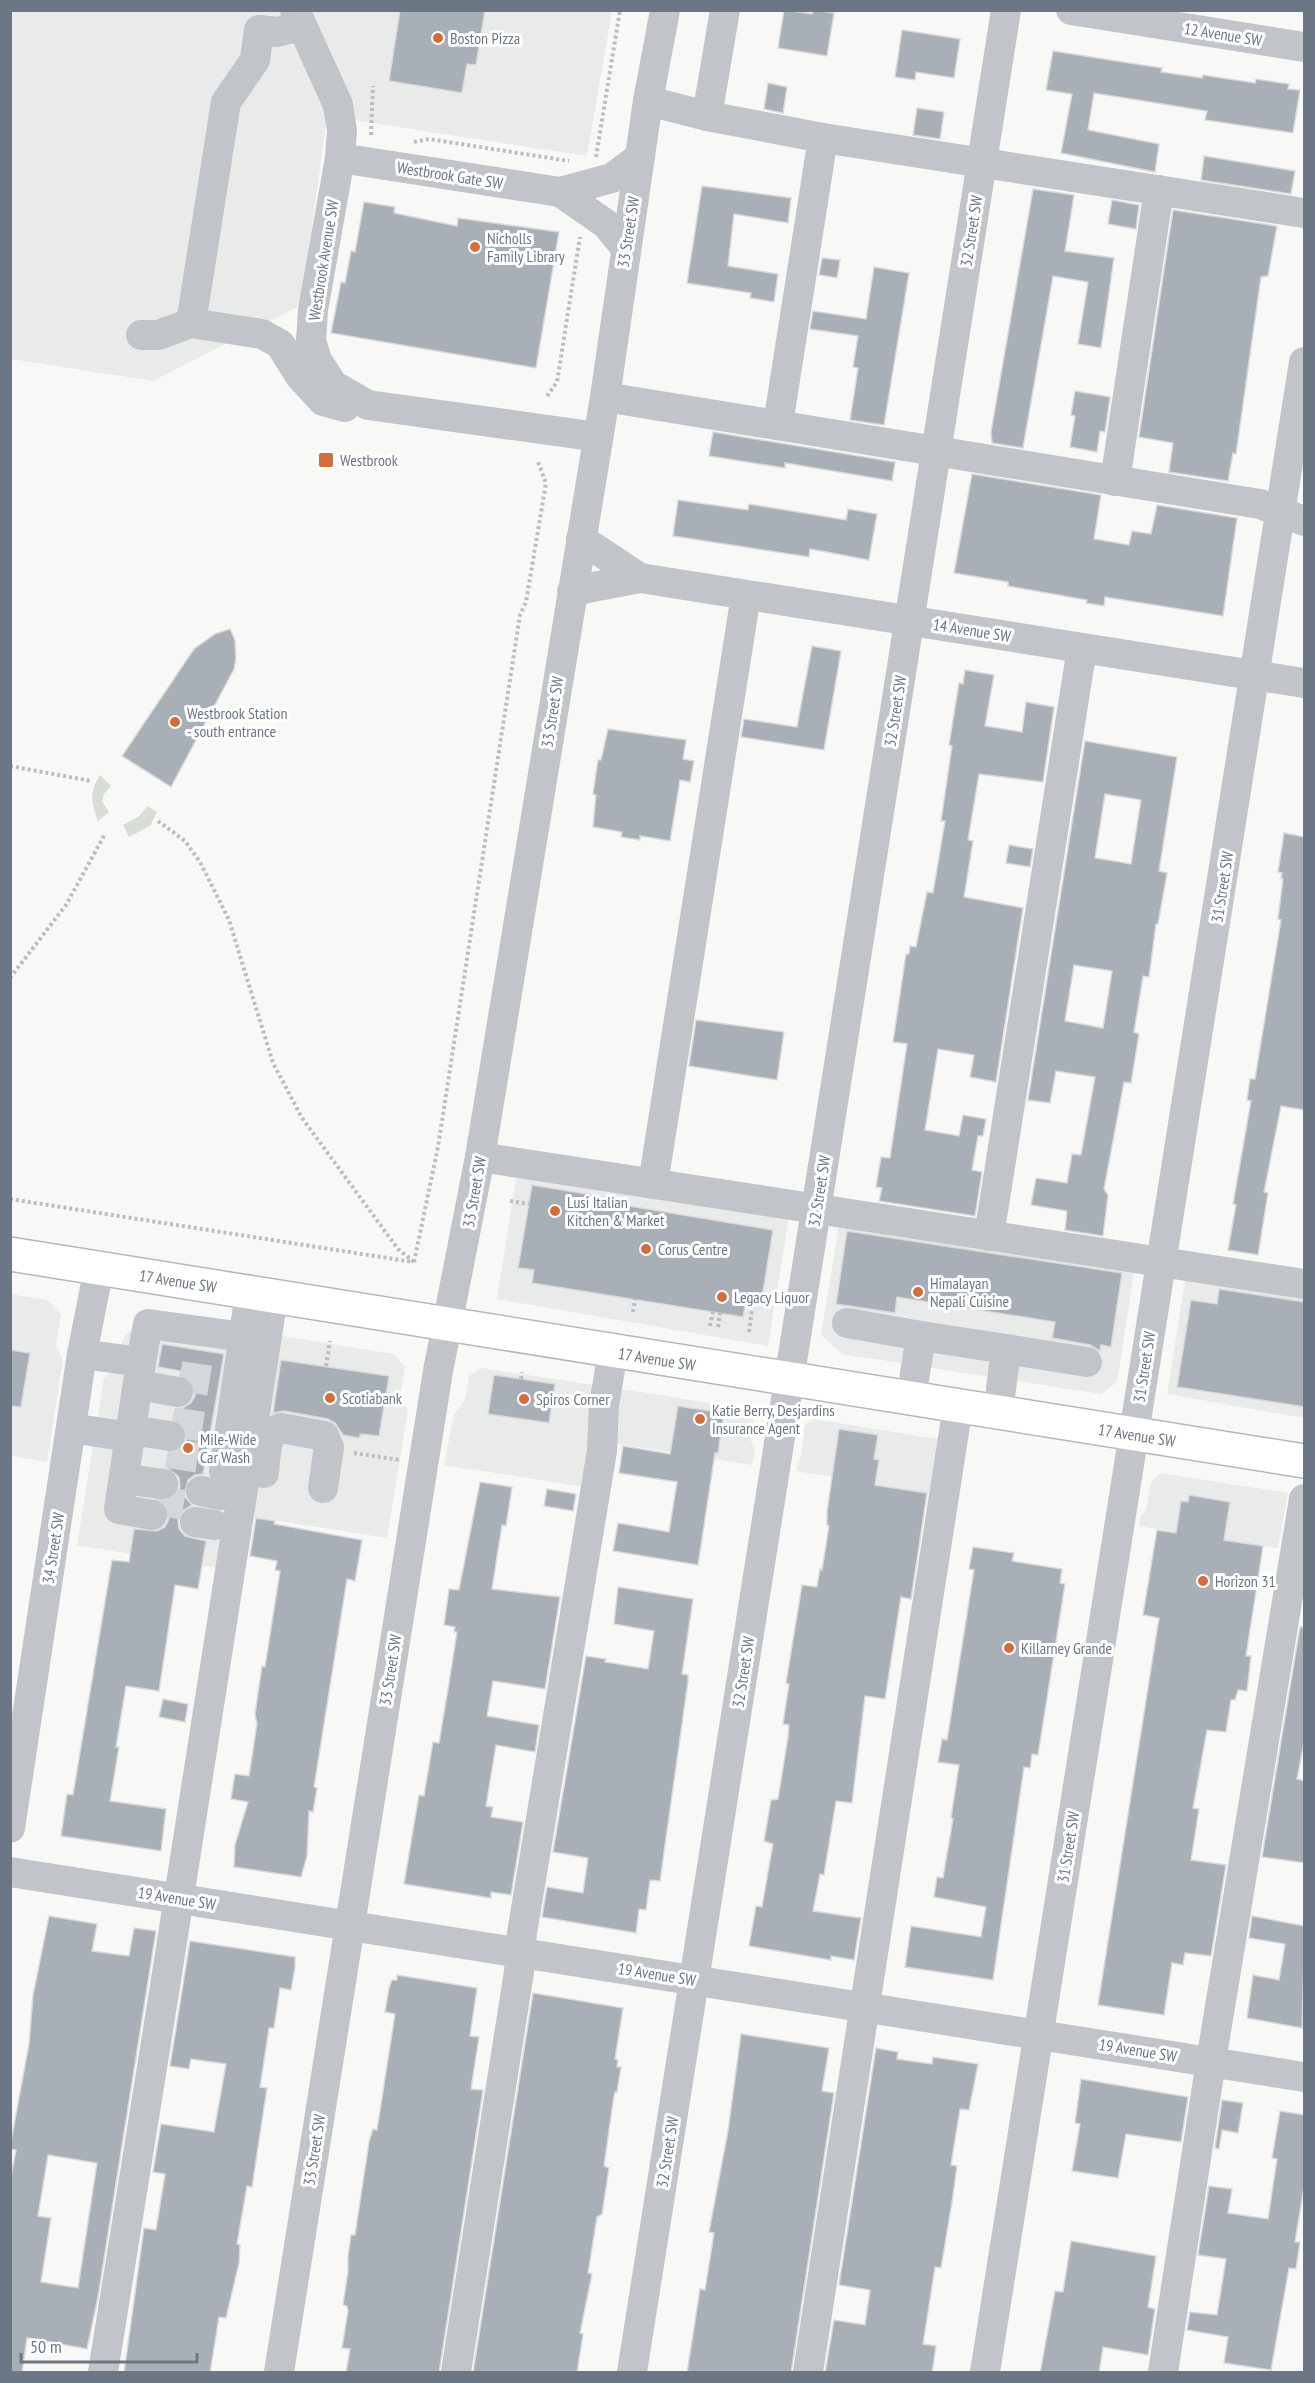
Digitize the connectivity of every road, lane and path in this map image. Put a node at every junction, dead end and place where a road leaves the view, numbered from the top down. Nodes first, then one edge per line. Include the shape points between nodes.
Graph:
1 (620, 10) edge
2 (665, 10) edge
3 (725, 10) edge
4 (1006, 10) edge
5 (1071, 10) edge
6 (298, 18) edge
7 (1305, 47) edge
8 (373, 86) dead end
9 (648, 101) junction
10 (707, 116) junction
11 (371, 135) dead end
12 (823, 138) junction
13 (408, 146) dead end
14 (640, 157) junction
15 (340, 158) junction
16 (595, 161) dead end
17 (576, 162) dead end
18 (982, 163) junction
19 (1160, 190) junction
20 (570, 199) junction
21 (1305, 213) edge
22 (626, 248) junction
23 (313, 310) junction
24 (191, 324) junction
25 (262, 334) junction
26 (141, 335) dead end
27 (1305, 362) edge
28 (547, 396) dead end
29 (605, 397) junction
30 (368, 405) junction
31 (778, 424) junction
32 (598, 437) junction
33 (936, 451) junction
34 (538, 462) dead end
35 (1115, 481) junction
36 (1292, 516) edge
37 (581, 539) junction
38 (640, 578) junction
39 (572, 591) junction
40 (746, 595) junction
41 (909, 621) junction
42 (1083, 648) junction
43 (1256, 675) junction
44 (1305, 683) edge
45 (10, 766) edge
46 (91, 781) dead end
47 (158, 821) dead end
48 (105, 834) dead end
49 (10, 978) edge
50 (480, 1157) junction
51 (653, 1184) junction
52 (10, 1199) edge
53 (510, 1201) dead end
54 (529, 1204) dead end
55 (816, 1209) junction
56 (989, 1236) junction
57 (10, 1254) edge
58 (414, 1262) junction
59 (1162, 1262) junction
60 (99, 1268) junction
61 (1305, 1284) edge
62 (261, 1295) junction
63 (635, 1299) dead end
64 (753, 1303) dead end
65 (633, 1312) dead end
66 (713, 1312) dead end
67 (720, 1313) dead end
68 (847, 1323) dead end
69 (448, 1326) junction
70 (710, 1326) dead end
71 (717, 1327) dead end
72 (749, 1332) dead end
73 (921, 1336) junction
74 (244, 1337) junction
75 (330, 1341) dead end
76 (1006, 1349) junction
77 (613, 1352) junction
78 (82, 1354) junction
79 (1087, 1362) dead end
80 (326, 1366) dead end
81 (522, 1372) dead end
82 (521, 1379) dead end
83 (789, 1380) junction
84 (911, 1399) junction
85 (958, 1406) junction
86 (998, 1413) junction
87 (71, 1428) junction
88 (131, 1432) junction
89 (1133, 1434) junction
90 (168, 1445) junction
91 (352, 1453) dead end
92 (402, 1461) dead end
93 (1305, 1461) edge
94 (263, 1479) dead end
95 (323, 1488) dead end
96 (1305, 1499) edge
97 (231, 1553) junction
98 (10, 1828) edge
99 (10, 1872) edge
100 (180, 1898) junction
101 (349, 1925) junction
102 (520, 1953) junction
103 (694, 1980) junction
104 (865, 2007) junction
105 (1038, 2035) junction
106 (1211, 2061) junction
107 (1305, 2076) edge
108 (103, 2373) edge
109 (279, 2373) edge
110 (456, 2373) edge
111 (632, 2373) edge
112 (808, 2373) edge
113 (985, 2373) edge
114 (1163, 2373) edge

1 - 16 path
2 - 9 street, 33 Street SW
3 - 10 street
4 - 18 street, 32 Street SW
5 - 7 street, 12 Avenue SW
6 - 15 street, Westbrook Avenue SW via 338,105 342,130
6 - 24 street via 277,32 259,30 255,60 226,102
8 - 11 path
9 - 10 street
9 - 14 street, 33 Street SW
10 - 12 street
12 - 18 street
12 - 31 street
13 - 17 path via 429,139
14 - 20 street, Westbrook Gate SW via 612,178
14 - 22 street, 33 Street SW
15 - 20 street, Westbrook Gate SW
15 - 23 street, Westbrook Avenue SW
18 - 19 street
18 - 33 street, 32 Street SW
19 - 21 street
19 - 35 street
20 - 22 street, Westbrook Gate SW via 606,224
20 - 28 path via 582,224 557,382
22 - 29 street, 33 Street SW
23 - 25 street
23 - 30 street, Westbrook Avenue SW via 311,341 318,360 333,385
24 - 25 street
24 - 26 street via 158,335
25 - 30 street via 280,344 300,376 323,401 352,409
27 - 36 street, 31 Street SW
29 - 31 street
29 - 32 street, 33 Street SW
30 - 32 street, Westbrook Avenue SW
31 - 33 street
32 - 37 street, 33 Street SW
33 - 35 street
33 - 41 street, 32 Street SW
34 - 58 path via 546,483 526,602 520,615 438,1147
35 - 36 street via 1260,504
36 - 43 street, 31 Street SW
37 - 38 street, 14 Avenue SW
37 - 39 street, 33 Street SW
38 - 39 street, 14 Avenue SW
38 - 40 street, 14 Avenue SW
39 - 50 street, 33 Street SW
40 - 41 street, 14 Avenue SW
40 - 51 street
41 - 42 street, 14 Avenue SW
41 - 55 street, 32 Street SW
42 - 43 street, 14 Avenue SW
42 - 56 street
43 - 44 street, 14 Avenue SW
43 - 59 street, 31 Street SW
45 - 46 path
47 - 58 path via 190,848 229,920 273,1063 302,1118 398,1249
48 - 49 path via 66,904
50 - 51 street
50 - 69 street, 33 Street SW
51 - 55 street
52 - 58 path
53 - 54 path
55 - 56 street
55 - 83 street, 32 Street SW
56 - 59 street
57 - 60 main road, 17 Avenue SW
59 - 61 street
59 - 89 street, 31 Street SW
60 - 62 main road, 17 Avenue SW
60 - 78 street, 34 Street SW
62 - 69 main road, 17 Avenue SW
62 - 74 street
62 - 97 street
63 - 65 path
64 - 72 path
66 - 70 path
67 - 71 path
68 - 73 street
69 - 77 main road, 17 Avenue SW
69 - 101 street, 33 Street SW
73 - 76 street
73 - 84 street
74 - 88 street via 148,1324
74 - 97 street via 216,1453 216,1539
75 - 80 path
76 - 79 street
76 - 86 street
77 - 83 main road, 17 Avenue SW
77 - 102 street via 593,1411 602,1451
78 - 87 street, 34 Street SW
78 - 88 street
81 - 82 path
83 - 84 main road, 17 Avenue SW
83 - 103 street, 32 Street SW
84 - 85 main road, 17 Avenue SW
85 - 86 main road, 17 Avenue SW
85 - 104 street
86 - 89 main road, 17 Avenue SW
87 - 88 street
87 - 98 street, 34 Street SW
88 - 90 street
88 - 90 street
88 - 90 street
88 - 90 street
89 - 93 main road, 17 Avenue SW
89 - 105 street, 31 Street SW
91 - 92 path
94 - 95 street via 269,1435 281,1428 324,1436 329,1447
96 - 106 street
97 - 100 street
99 - 100 street, 19 Avenue SW
100 - 101 street, 19 Avenue SW
100 - 108 street
101 - 102 street, 19 Avenue SW
101 - 109 street, 33 Street SW
102 - 103 street, 19 Avenue SW
102 - 110 street
103 - 104 street, 19 Avenue SW
103 - 111 street, 32 Street SW
104 - 105 street, 19 Avenue SW
104 - 112 street
105 - 106 street, 19 Avenue SW
105 - 113 street, 31 Street SW
106 - 107 street, 19 Avenue SW
106 - 114 street

